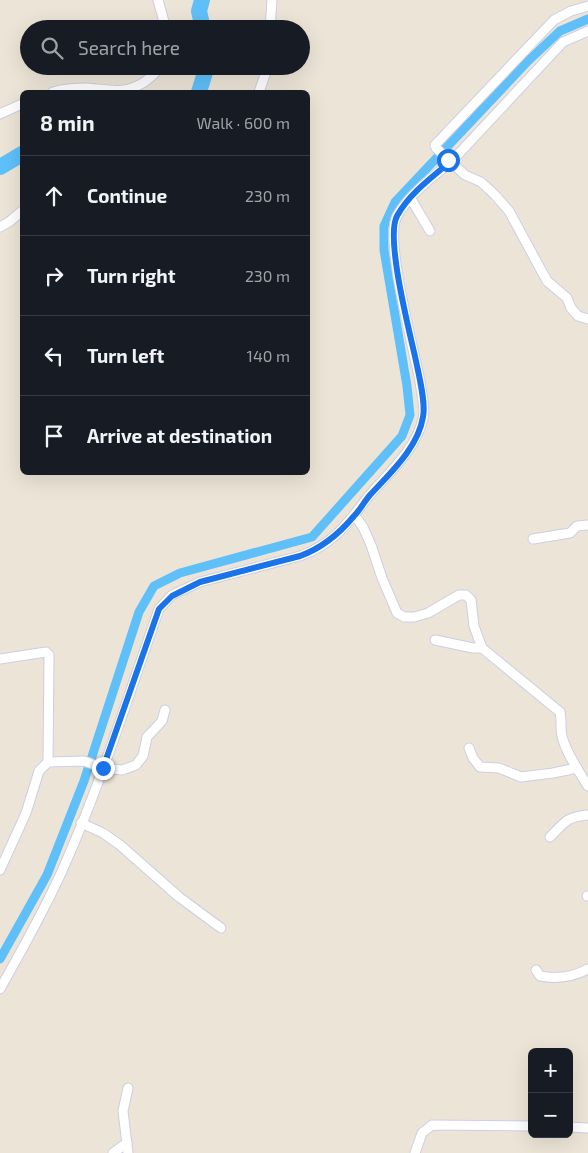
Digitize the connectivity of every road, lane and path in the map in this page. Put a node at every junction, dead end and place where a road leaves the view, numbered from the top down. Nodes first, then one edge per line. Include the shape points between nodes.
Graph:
1 (158, 0) edge
2 (272, 0) edge
3 (588, 6) edge
4 (164, 20) edge
5 (271, 20) edge
6 (588, 31) edge
7 (153, 75) edge
8 (265, 75) edge
9 (70, 90) edge
10 (102, 90) edge
11 (102, 90) edge
12 (126, 90) edge
13 (126, 90) edge
14 (260, 90) edge
15 (20, 105) edge
16 (0, 114) edge
17 (449, 161) junction
18 (410, 199) junction
19 (20, 213) edge
20 (0, 227) edge
21 (430, 231) dead end
22 (588, 319) edge
23 (355, 516) junction
24 (588, 525) edge
25 (533, 539) dead end
26 (435, 640) dead end
27 (482, 648) junction
28 (0, 659) edge
29 (165, 710) dead end
30 (469, 748) dead end
31 (48, 762) junction
32 (102, 768) junction
33 (577, 768) junction
34 (588, 786) edge
35 (588, 815) edge
36 (81, 823) junction
37 (550, 837) dead end
38 (0, 870) edge
39 (221, 928) dead end
40 (588, 969) edge
41 (536, 970) dead end
42 (0, 989) edge
43 (128, 1088) dead end
44 (528, 1126) edge
45 (573, 1127) edge
46 (588, 1128) edge
47 (127, 1142) junction
48 (114, 1153) edge
49 (128, 1153) edge
50 (415, 1153) edge

1 - 4 street
2 - 5 street
3 - 17 street via 554,20 435,145
6 - 17 street via 563,42
7 - 13 street
8 - 14 street
9 - 10 street
11 - 12 street
15 - 16 street
17 - 18 street
17 - 22 street via 495,195 509,211 547,281 567,298 578,316
18 - 21 street
18 - 23 street via 396,217 393,232 395,260 424,416 418,434 401,461
19 - 20 street
23 - 27 street via 371,545 397,612 404,617 428,613 459,595 466,595
23 - 32 street via 339,533 314,551 200,582 172,596 159,609
24 - 25 street via 577,526 570,533
26 - 27 street
27 - 33 street via 560,712 561,734
28 - 31 street via 43,652 49,655
29 - 32 street via 162,722 147,738 136,765 122,770
30 - 33 street via 480,767 499,768 521,778
31 - 32 street via 84,761
31 - 38 street via 39,771 26,813
32 - 36 street
33 - 34 street
35 - 37 street via 568,819
36 - 39 street via 120,845
36 - 42 street via 47,902
40 - 41 street via 572,976 549,978 540,976
43 - 47 street via 123,1111
44 - 50 street via 432,1125 422,1133
45 - 46 street
47 - 48 street
47 - 49 street

